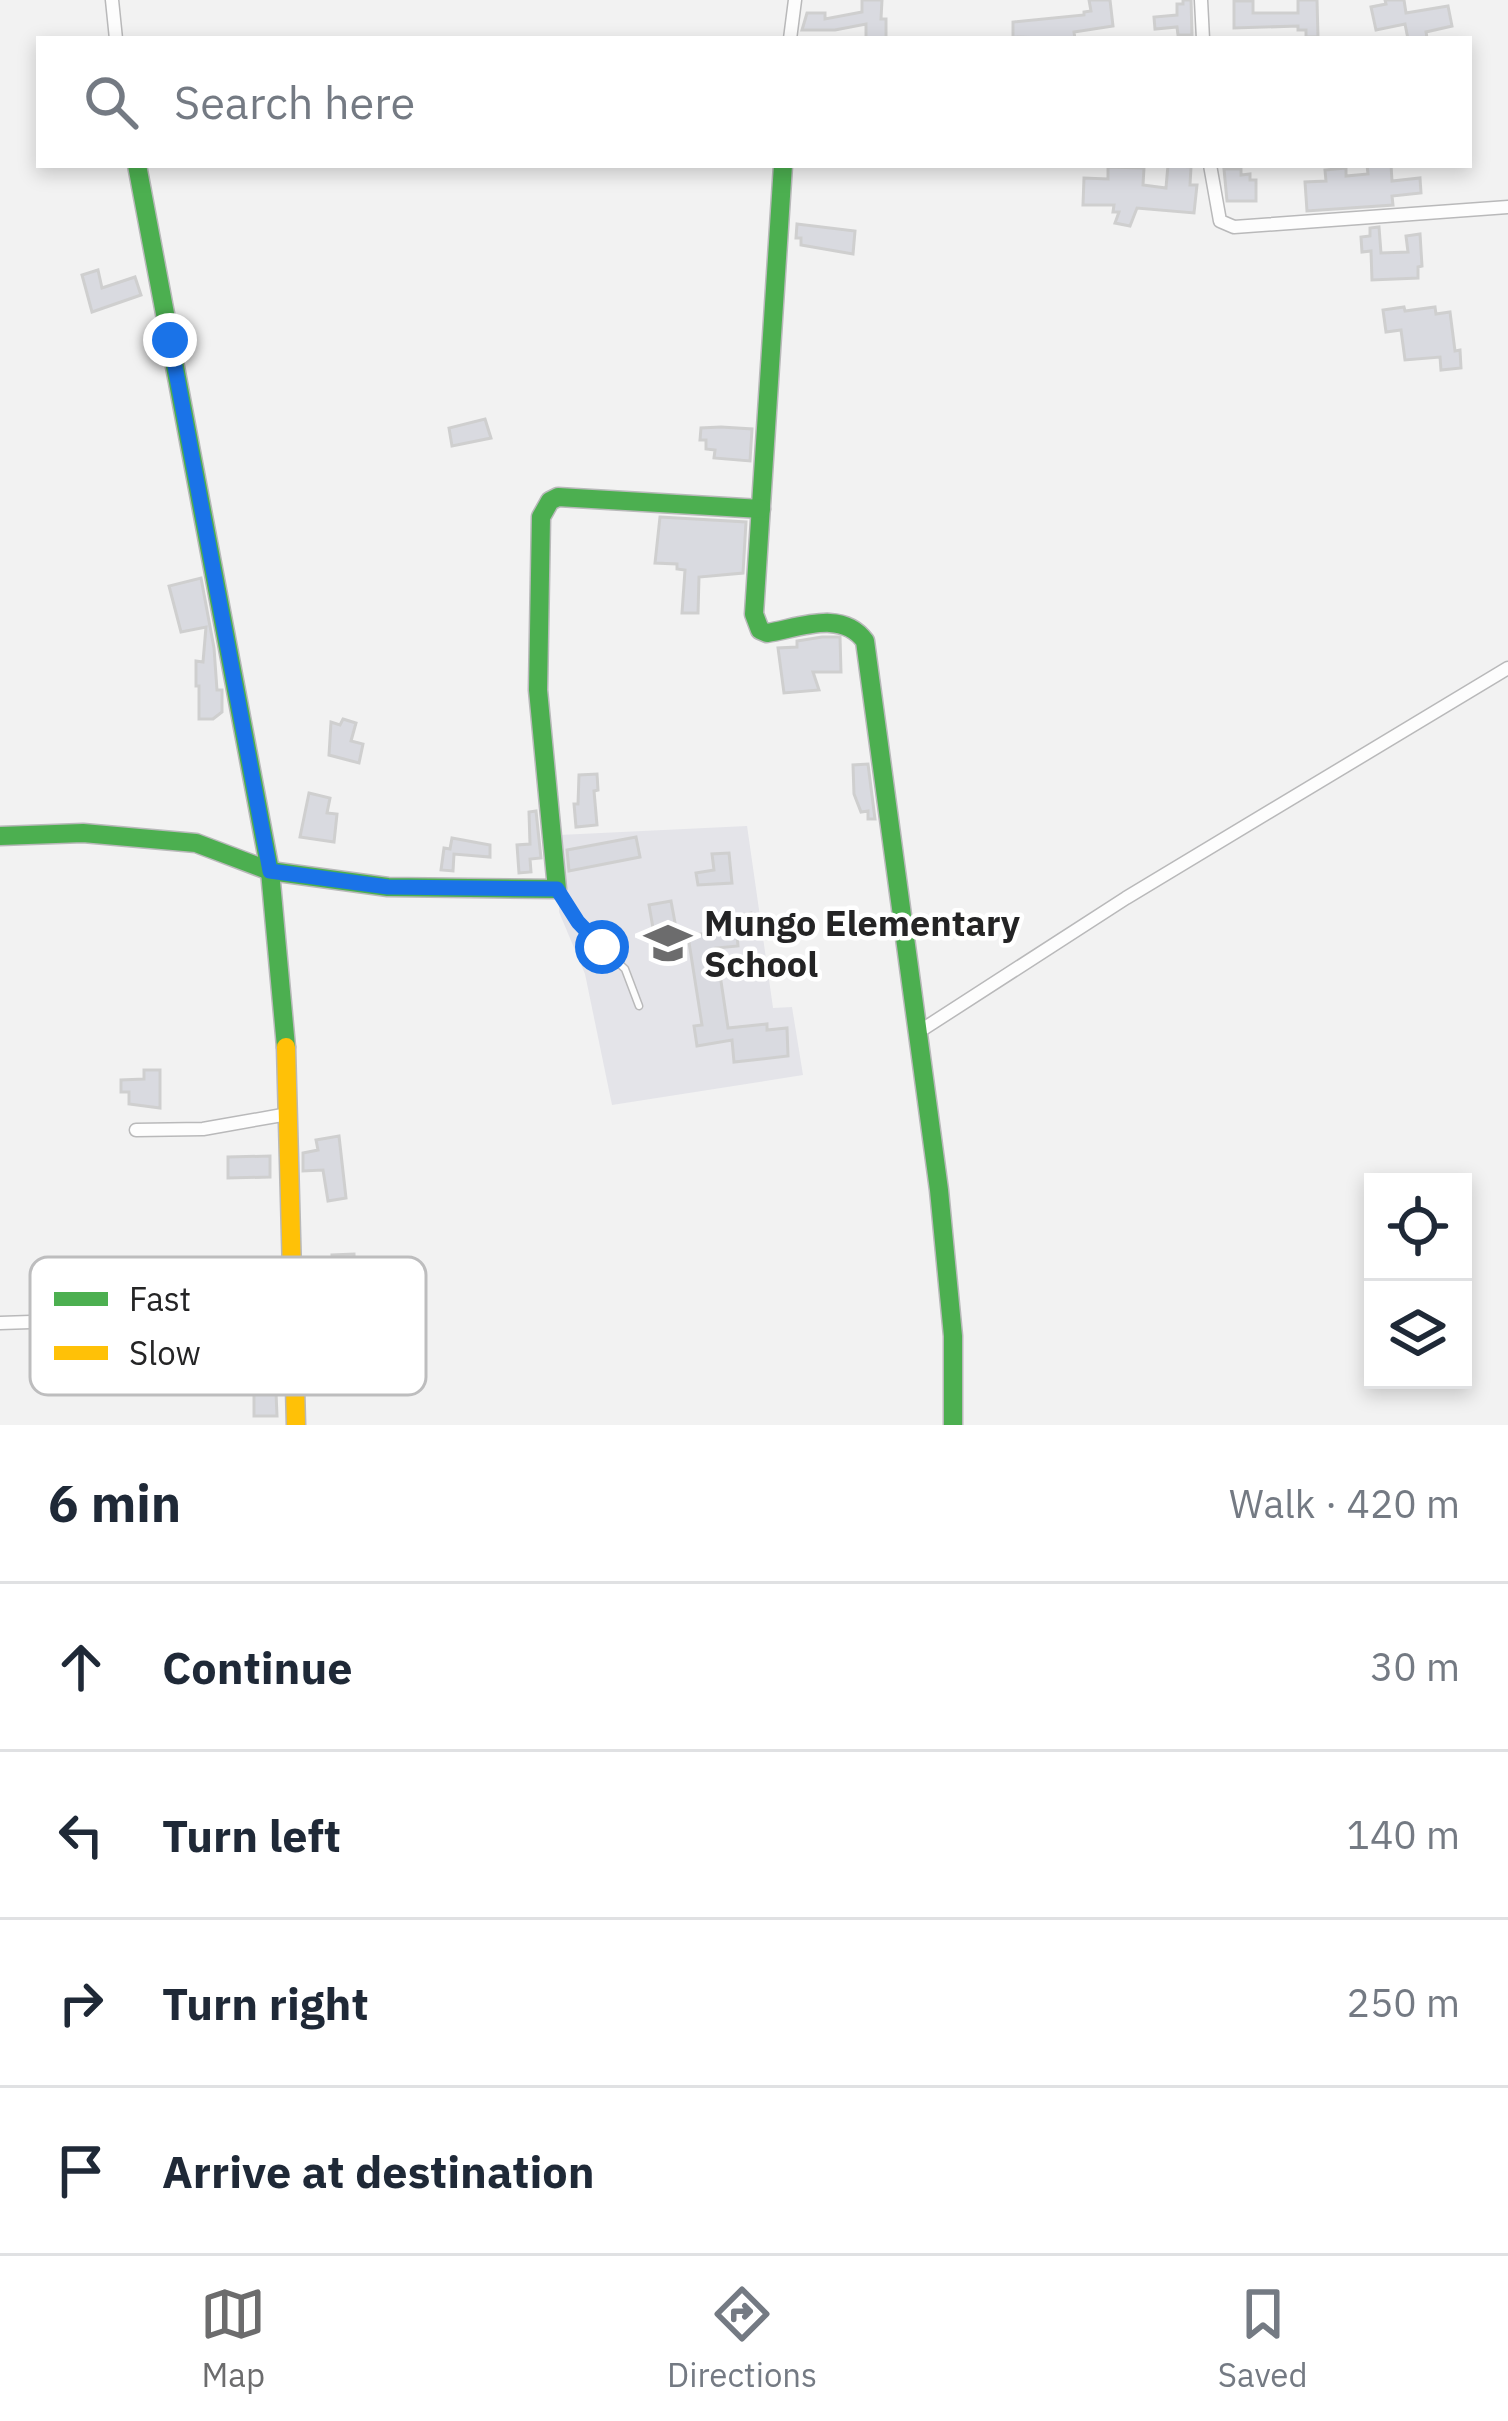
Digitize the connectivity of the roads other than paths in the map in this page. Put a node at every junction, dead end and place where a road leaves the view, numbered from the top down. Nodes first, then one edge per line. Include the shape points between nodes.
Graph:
1 (112, 0) edge
2 (795, 0) edge
3 (1201, 0) edge
4 (116, 36) edge
5 (790, 36) edge
6 (1203, 36) edge
7 (138, 168) edge
8 (782, 168) edge
9 (1211, 168) edge
10 (1508, 207) edge
11 (761, 509) junction
12 (1508, 668) edge
13 (0, 836) edge
14 (270, 871) junction
15 (557, 889) junction
16 (639, 1006) dead end
17 (920, 1031) junction
18 (288, 1114) junction
19 (136, 1130) dead end
20 (293, 1257) edge
21 (30, 1322) edge
22 (0, 1323) edge
23 (953, 1425) edge

1 - 4 street
2 - 5 street
3 - 6 street
7 - 14 street
8 - 11 street
9 - 10 street via 1220,221 1234,227
11 - 15 street via 558,497 544,508 538,690
11 - 17 street via 754,614 760,630 844,622 865,640
12 - 17 street
13 - 14 street via 196,843
14 - 15 street via 388,887
14 - 18 street
15 - 16 lane via 625,969
17 - 23 street via 952,1336
18 - 19 street via 203,1130
18 - 20 street
21 - 22 street

